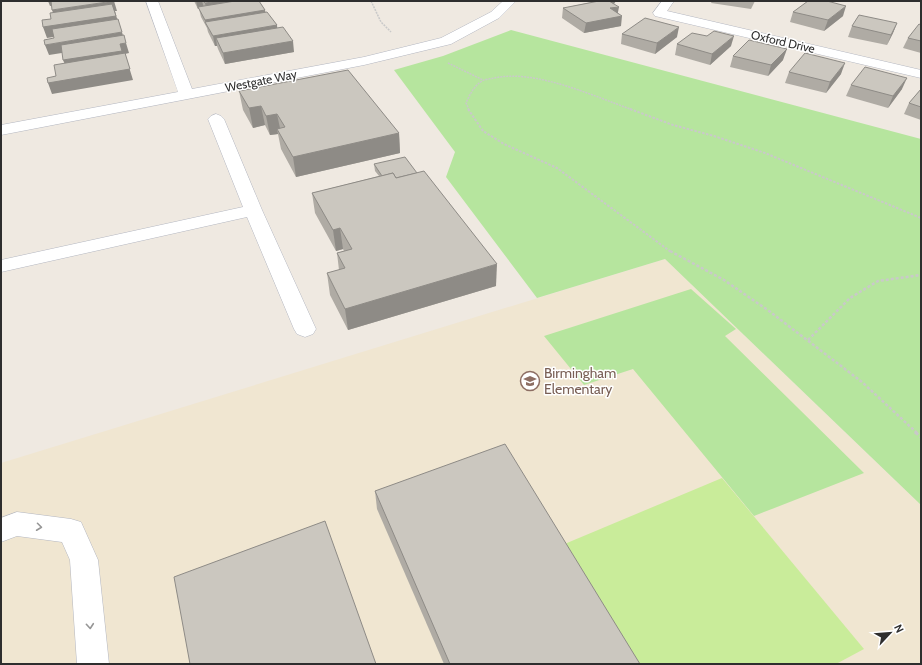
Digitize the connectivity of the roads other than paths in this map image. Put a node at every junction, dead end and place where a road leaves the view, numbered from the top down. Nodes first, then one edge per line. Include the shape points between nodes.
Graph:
1 (152, 1) edge
2 (491, 1) edge
3 (668, 1) edge
4 (508, 2) edge
5 (921, 74) edge
6 (187, 95) junction
7 (216, 119) dead end
8 (1, 130) edge
9 (253, 210) junction
10 (1, 266) edge
11 (305, 329) dead end
12 (1, 530) edge
13 (93, 664) edge

1 - 6 street
2 - 4 street
3 - 5 street, Oxford Drive via 659,13
4 - 6 street, Westgate Way via 495,15 446,41 364,61
6 - 8 street, Westgate Way
7 - 9 street
9 - 10 street
9 - 11 street
12 -> 13 street via 17,524 71,531 84,560

